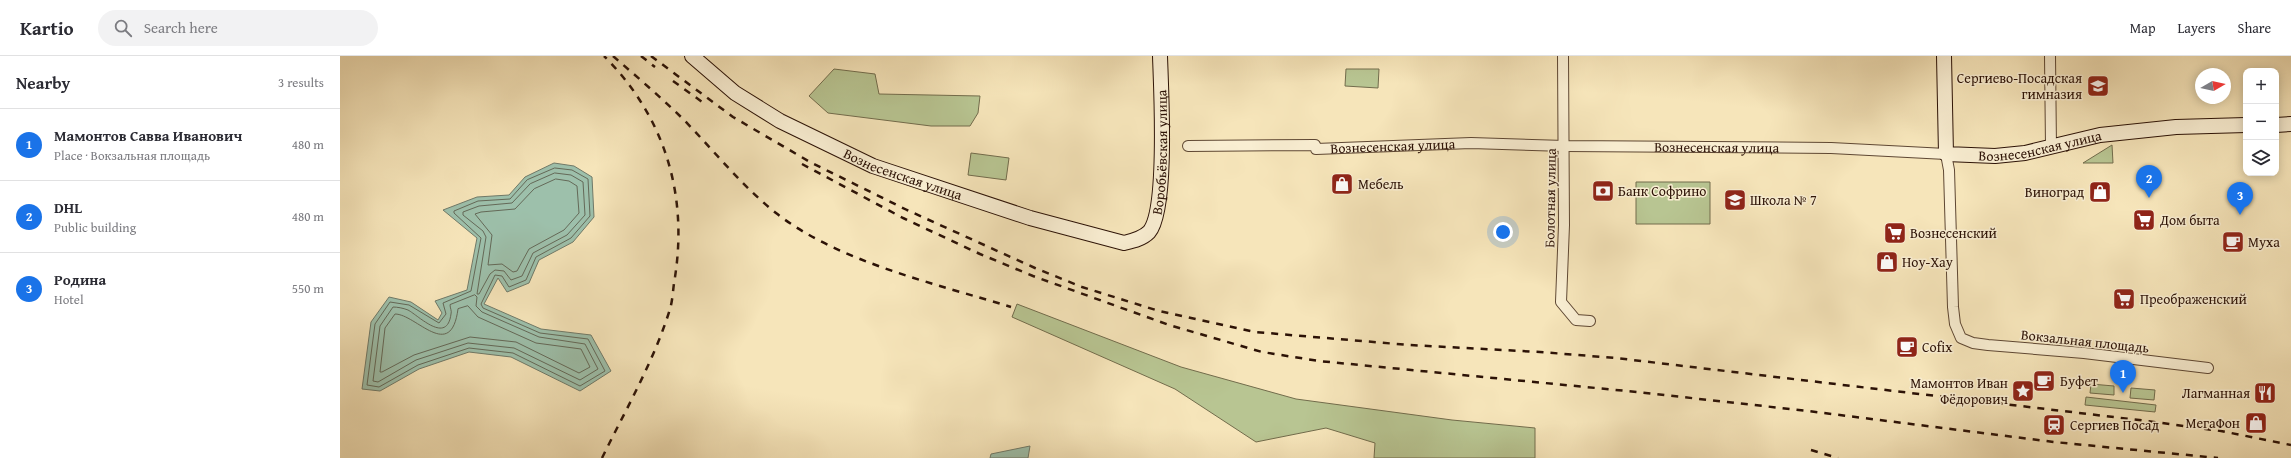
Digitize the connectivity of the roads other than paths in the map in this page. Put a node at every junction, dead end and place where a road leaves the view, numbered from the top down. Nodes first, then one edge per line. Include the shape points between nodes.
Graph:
1 (692, 56) edge
2 (1160, 56) edge
3 (1563, 56) edge
4 (1944, 56) edge
5 (2050, 56) edge
6 (2291, 124) edge
7 (2279, 125) edge
8 (2243, 126) edge
9 (1188, 146) dead end
10 (1565, 146) junction
11 (2051, 148) junction
12 (1946, 154) junction
13 (1137, 240) joint
14 (1590, 320) dead end
15 (2208, 368) dead end

1 - 13 main road, Вознесенская улица via 735,93 780,121 873,166 1030,218 1124,243
2 - 13 main road, Воробьёвская улица via 1162,140 1159,200 1156,219 1149,232
3 - 10 street, Болотная улица
4 - 12 main road
5 - 11 street
6 - 7 main road
8 - 11 main road, Вознесенская улица via 2176,127 2107,135
9 - 10 street, Вознесенская улица via 1315,145 1316,148 1471,143
10 - 12 street, Вознесенская улица via 1831,148
10 - 14 street, Болотная улица via 1561,302 1576,320
11 - 12 main road, Вознесенская улица via 1995,156
12 - 15 street, Вокзальная площадь via 1949,170 1953,307 1955,324 1961,338 1988,345 2084,353

